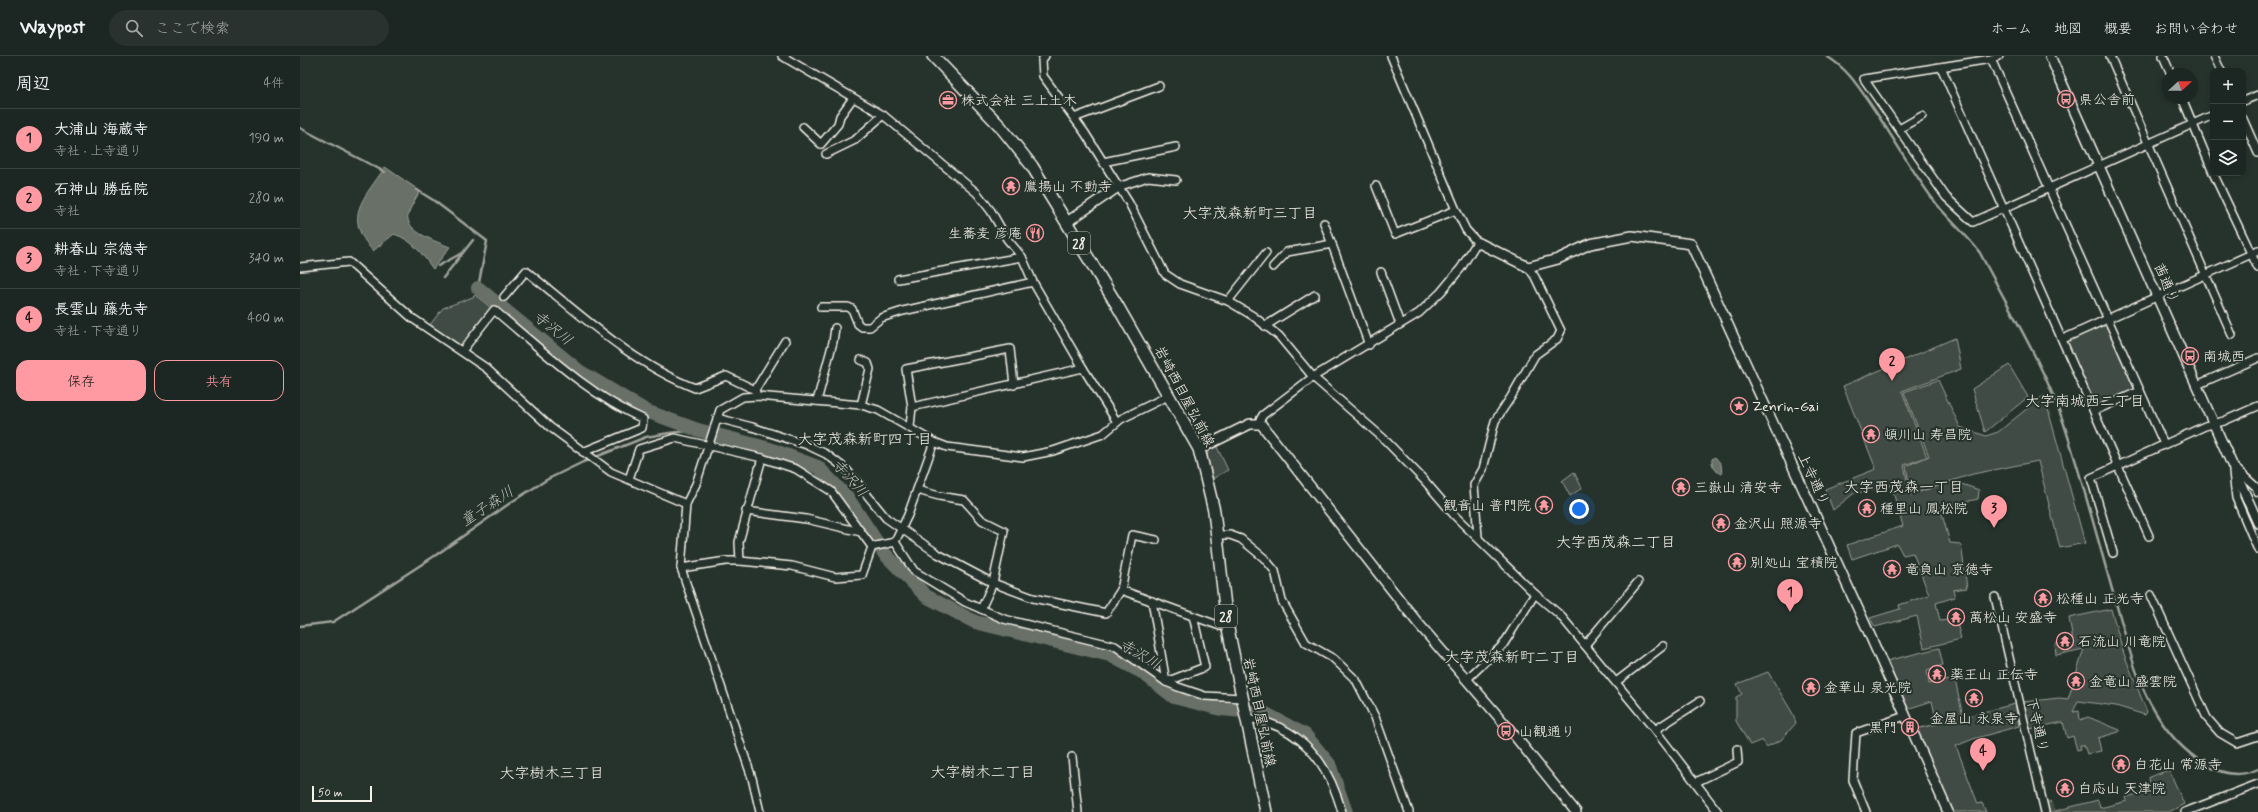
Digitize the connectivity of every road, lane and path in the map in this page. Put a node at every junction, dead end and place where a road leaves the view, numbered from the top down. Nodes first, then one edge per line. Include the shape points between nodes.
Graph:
1 (782, 56) edge
2 (795, 56) edge
3 (933, 56) edge
4 (1045, 56) edge
5 (1391, 56) edge
6 (1999, 56) edge
7 (2050, 56) edge
8 (2110, 56) edge
9 (2163, 56) edge
10 (2214, 56) edge
11 (1991, 59) junction
12 (789, 61) junction
13 (1941, 67) junction
14 (2168, 68) edge
15 (2220, 68) edge
16 (1159, 86) dead end
17 (2258, 95) edge
18 (853, 98) junction
19 (2246, 100) edge
20 (2185, 104) edge
21 (883, 115) junction
22 (1922, 116) dead end
23 (2210, 116) edge
24 (1074, 118) junction
25 (2193, 124) junction
26 (2246, 126) edge
27 (803, 127) dead end
28 (1899, 129) junction
29 (2148, 144) junction
30 (1176, 147) dead end
31 (2258, 153) edge
32 (826, 154) dead end
33 (1103, 162) junction
34 (2099, 166) junction
35 (1176, 180) dead end
36 (1376, 186) dead end
37 (1118, 187) junction
38 (2049, 188) junction
39 (2004, 208) junction
40 (1456, 210) junction
41 (1067, 222) junction
42 (1324, 223) dead end
43 (1477, 242) junction
44 (1332, 244) junction
45 (2258, 251) edge
46 (1266, 253) dead end
47 (2251, 254) junction
48 (1022, 257) junction
49 (300, 267) edge
50 (1273, 267) dead end
51 (1528, 268) junction
52 (2258, 268) edge
53 (1381, 272) dead end
54 (2206, 274) junction
55 (898, 279) dead end
56 (1033, 282) junction
57 (1315, 295) dead end
58 (2157, 296) junction
59 (504, 297) dead end
60 (1228, 301) junction
61 (821, 307) dead end
62 (2108, 319) junction
63 (1400, 324) junction
64 (1265, 326) junction
65 (835, 328) dead end
66 (2232, 335) dead end
67 (2062, 339) junction
68 (785, 341) dead end
69 (1369, 345) junction
70 (462, 351) junction
71 (2258, 358) edge
72 (861, 360) dead end
73 (1082, 368) junction
74 (1313, 378) junction
75 (1014, 385) junction
76 (2197, 385) junction
77 (2140, 391) junction
78 (756, 393) junction
79 (1170, 395) junction
80 (817, 401) junction
81 (860, 405) junction
82 (2258, 406) edge
83 (912, 407) junction
84 (2094, 411) junction
85 (716, 420) junction
86 (1117, 422) junction
87 (1258, 423) junction
88 (2214, 424) junction
89 (910, 427) junction
90 (934, 442) junction
91 (709, 443) junction
92 (2164, 444) junction
93 (1199, 449) junction
94 (585, 453) junction
95 (762, 458) junction
96 (2118, 465) junction
97 (2233, 466) junction
98 (629, 479) junction
99 (917, 490) junction
100 (2258, 492) edge
101 (686, 504) junction
102 (746, 511) junction
103 (2258, 523) edge
104 (902, 529) junction
105 (861, 532) junction
106 (1218, 535) junction
107 (2149, 536) dead end
108 (1478, 537) junction
109 (1156, 540) dead end
110 (893, 543) junction
111 (874, 547) junction
112 (2258, 550) edge
113 (2113, 553) dead end
114 (740, 561) junction
115 (681, 568) junction
116 (1638, 582) dead end
117 (993, 583) junction
118 (1121, 590) junction
119 (1535, 594) junction
120 (2152, 595) dead end
121 (1995, 597) dead end
122 (1152, 601) junction
123 (981, 609) junction
124 (1193, 616) junction
125 (1227, 624) junction
126 (1585, 645) junction
127 (1662, 646) dead end
128 (1467, 679) junction
129 (1166, 682) junction
130 (1616, 682) junction
131 (1242, 700) junction
132 (1700, 701) dead end
133 (1246, 716) junction
134 (1905, 716) junction
135 (1655, 730) junction
136 (2258, 736) edge
137 (1737, 749) dead end
138 (1072, 757) dead end
139 (1696, 782) junction
140 (2258, 784) edge
141 (760, 812) edge
142 (1078, 812) edge
143 (1266, 812) edge
144 (1342, 812) edge
145 (1409, 812) edge
146 (1576, 812) edge
147 (1718, 812) edge
148 (1866, 812) edge
149 (1948, 812) edge
150 (2045, 812) edge
151 (2185, 812) edge

1 - 12 street
2 - 12 street
3 - 41 main road, 岩崎西目屋弘前線 / 28 via 1000,126 1032,166
4 - 24 street via 1042,60 1043,76
5 - 40 street
6 - 11 street
7 - 34 street, 茜通り
8 - 29 street
9 - 14 street
10 - 15 street
11 - 13 street
11 - 38 street
12 - 18 street
13 - 28 street via 1864,79
13 - 39 street
16 - 24 street
17 - 19 street
18 - 21 street
18 - 27 street via 840,116 838,124 821,144
20 - 25 street
21 - 32 street via 855,140
21 - 48 street via 977,193
22 - 28 street
23 - 25 street
24 - 33 street
25 - 29 street
25 - 47 street
26 - 31 street
28 - 39 street via 1946,197 1972,222
29 - 34 street
29 - 54 street
30 - 33 street
33 - 37 street
34 - 38 street
34 - 58 street, 茜通り
35 - 37 street via 1148,177
36 - 40 street via 1395,234
37 - 41 street
37 - 60 street via 1165,274 1180,284
38 - 39 street
38 - 62 street
39 - 67 street
40 - 43 street via 1466,230
41 - 79 main road, 岩崎西目屋弘前線 / 28
42 - 44 street
43 - 51 street
43 - 63 street via 1461,268 1441,292 1419,313
44 - 50 street via 1287,252
44 - 69 street
45 - 47 street
46 - 60 street
47 - 52 street
47 - 54 street
48 - 55 street
48 - 56 street
49 - 70 street via 349,262 412,318
51 - 108 street via 1535,277 1561,331 1557,339 1536,355 1495,421 1483,468 1474,485
51 - 134 street, 上寺通り via 1558,259 1590,244 1625,237 1691,244
53 - 63 street
54 - 58 street
54 - 66 street
56 - 61 street via 903,311 881,318 870,327 858,324 852,309 848,306
56 - 73 street
57 - 64 street
58 - 62 street
58 - 76 street, 茜通り
59 - 78 street via 526,271 634,355 669,378 695,388 726,376
60 - 64 street
62 - 67 street
62 - 77 street
63 - 69 street
64 - 74 street via 1279,336
65 - 80 street via 834,342
67 - 84 street
68 - 78 street
69 - 74 street via 1350,353
70 - 94 street via 486,368 550,427
70 - 94 street via 494,310 577,379 624,411 643,419 642,428
71 - 76 street
72 - 81 street via 868,363 870,369
73 - 75 street
73 - 86 street
74 - 87 street via 1263,415
74 - 108 street via 1383,438 1455,516
75 - 83 street
75 - 83 street via 1010,349 906,369
76 - 88 street, 茜通り
77 - 84 street
77 - 92 street
78 - 80 street
78 - 85 street via 732,402 720,410
79 - 86 street
79 - 93 main road, 岩崎西目屋弘前線 / 28
80 - 81 street
81 - 89 street via 878,410
82 - 88 street
83 - 89 street
84 - 96 street
85 - 91 street
85 - 104 street via 759,429 826,454 846,469 886,518
86 - 90 street via 1103,434 1053,452 1023,457 947,447
87 - 93 street via 1250,424
87 - 128 street via 1297,467 1417,622
88 - 92 street
88 - 97 street, 茜通り
89 - 90 street
90 - 99 street
91 - 95 street
91 - 98 street via 675,438 639,449
91 - 101 street via 696,484
92 - 96 street
93 - 106 main road, 岩崎西目屋弘前線 / 28
94 - 98 street via 611,472
95 - 102 street
95 - 105 street via 796,469 831,491
96 - 107 street
96 - 113 street via 2090,478
97 - 100 street via 2256,487
97 - 103 street, 茜通り
97 - 112 street via 2236,498
98 - 101 street
99 - 104 street
99 - 117 street via 964,500 982,520 1004,531
101 - 115 street
102 - 105 street via 806,518
102 - 114 street via 739,542
104 - 110 street
104 - 117 street via 938,554
105 - 111 street
106 - 125 main road, 岩崎西目屋弘前線 / 28
106 - 145 street via 1230,535 1241,539 1264,558 1276,571 1282,601 1306,643 1334,659 1356,680 1375,717
108 - 119 street
109 - 118 street via 1132,535
110 - 111 street
110 - 123 street via 914,571
111 - 114 street via 862,575 835,577 792,566
114 - 115 street
115 - 141 street via 752,778
116 - 126 street
117 - 118 street via 1033,598 1106,613
117 - 123 street
118 - 122 street
119 - 126 street via 1560,615
119 - 128 street via 1503,645
120 - 136 street via 2207,718 2220,733 2237,744
121 - 150 street, 下寺通り
122 - 124 street
122 - 129 street
123 - 129 street via 1004,619 1115,646
124 - 125 street via 1220,626
124 - 129 street via 1205,667
125 - 131 main road, 岩崎西目屋弘前線 / 28
126 - 130 street
127 - 130 street
128 - 146 street
129 - 131 street via 1205,696
130 - 135 street
131 - 133 main road, 岩崎西目屋弘前線 / 28
132 - 135 street
133 - 143 main road, 岩崎西目屋弘前線 / 28
133 - 144 street via 1271,723 1304,742 1320,761 1335,787
134 - 148 street via 1856,733 1853,780
134 - 149 street, 上寺通り
135 - 139 street
137 - 139 street via 1738,762
138 - 142 street
139 - 147 street
140 - 151 street

